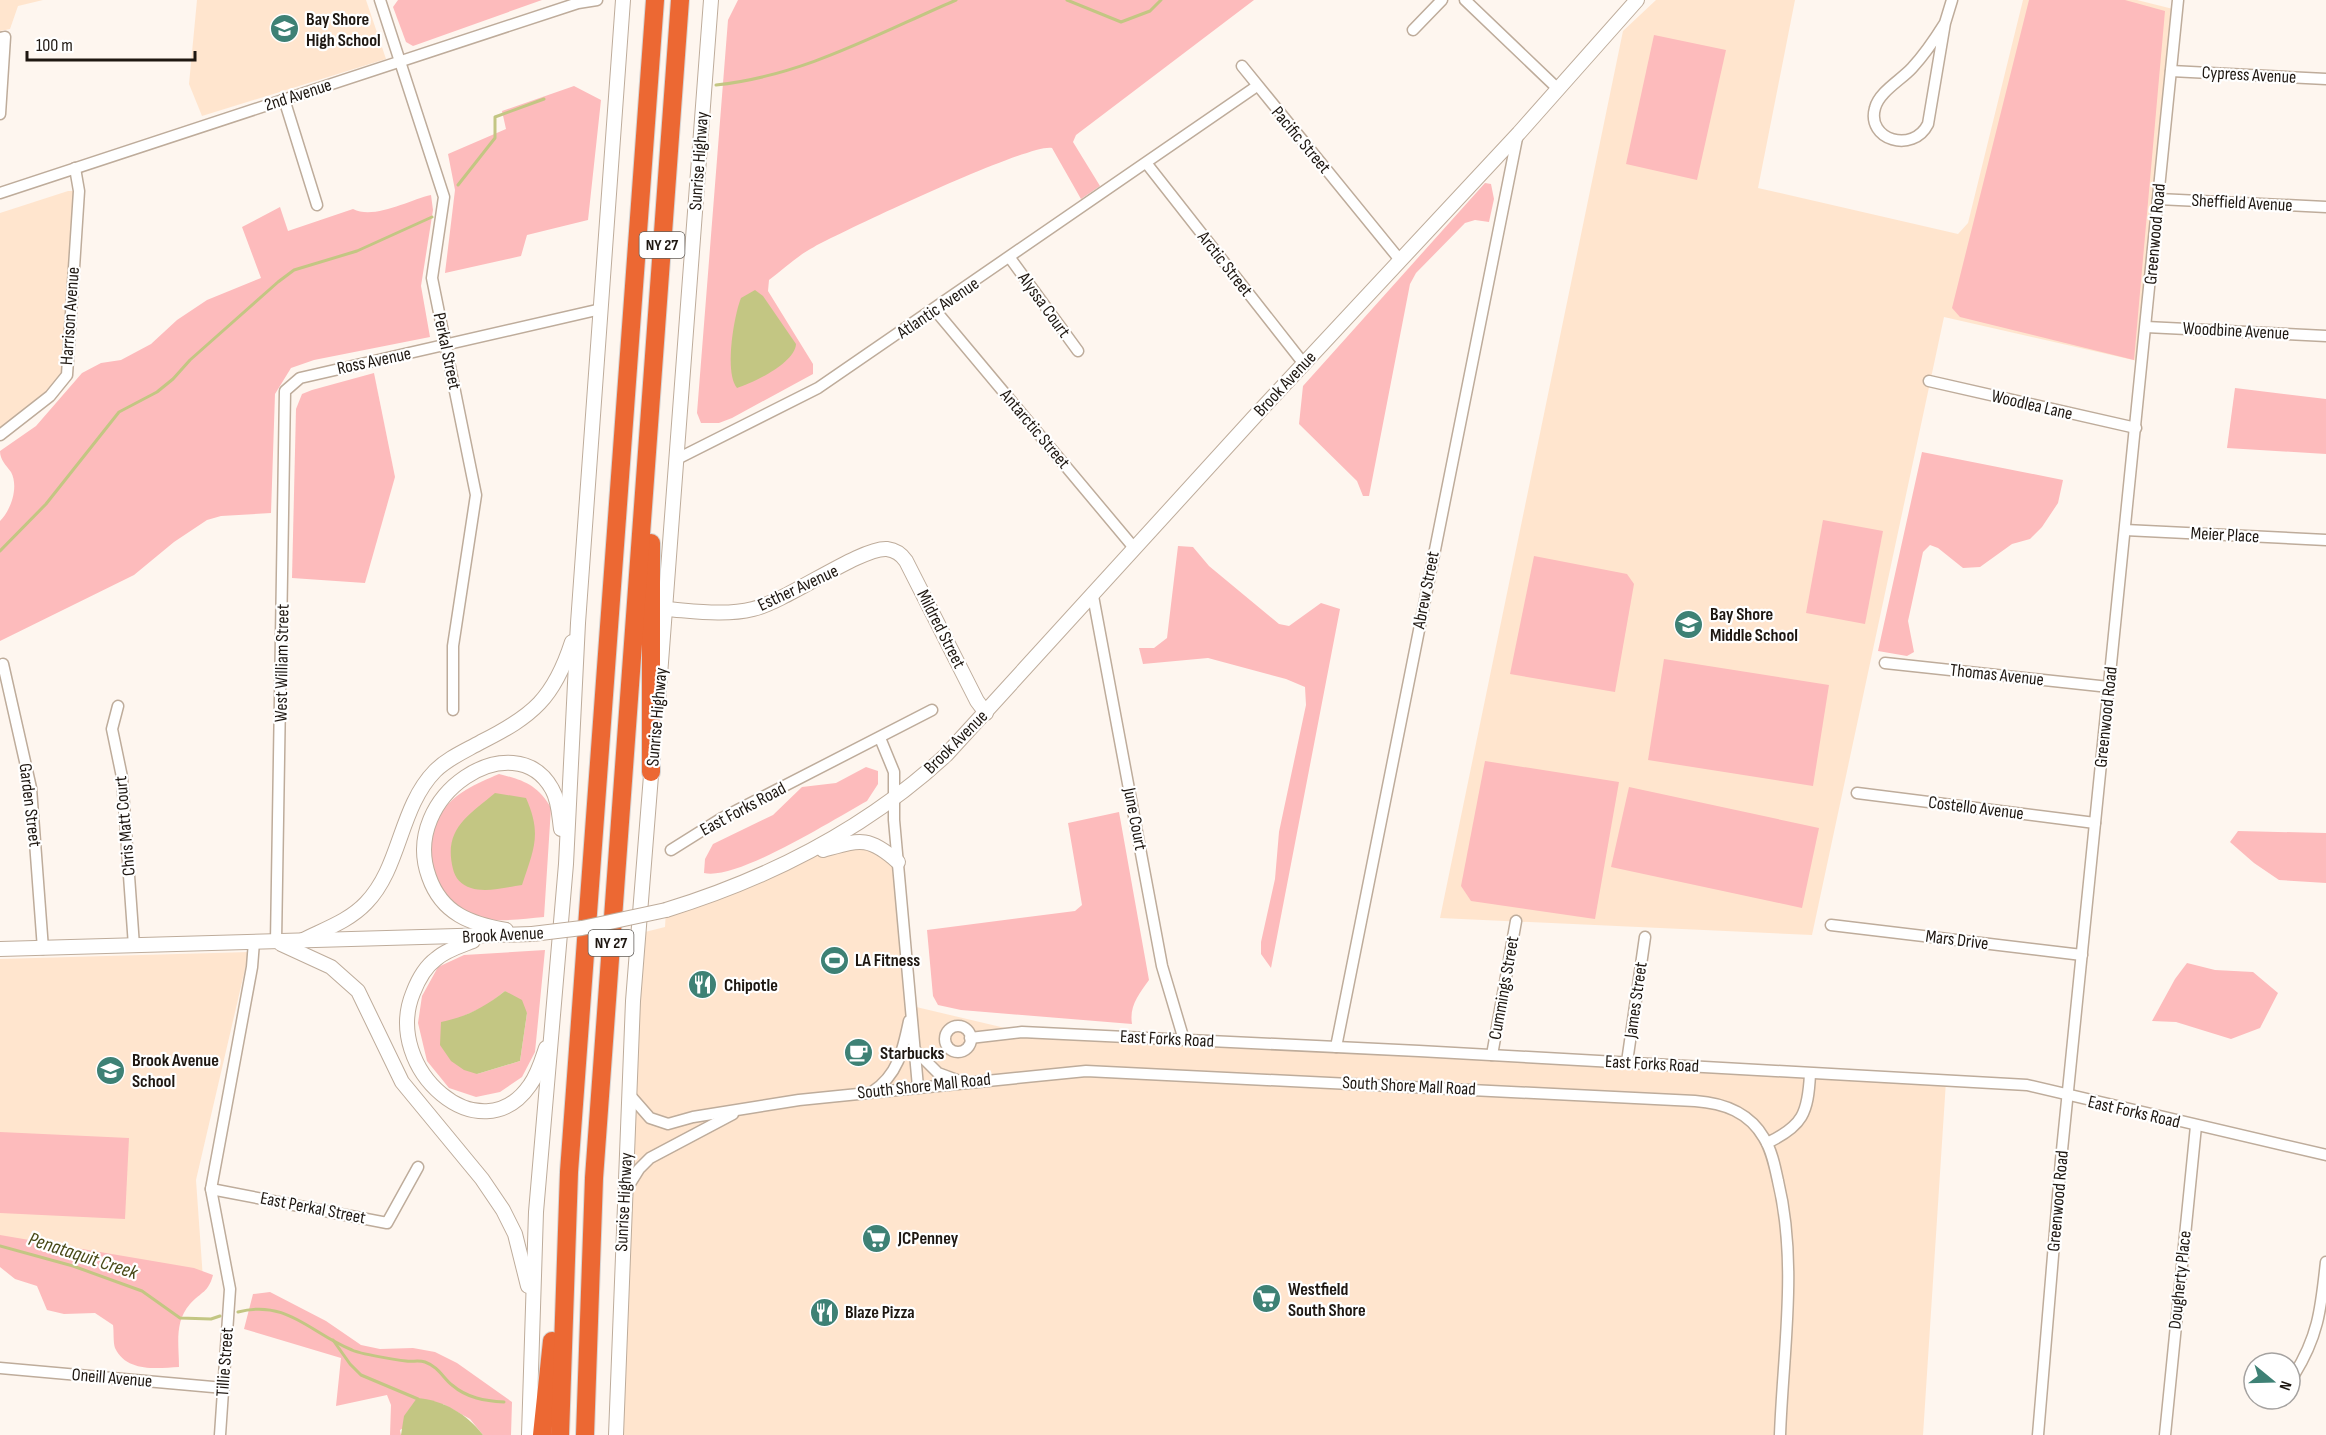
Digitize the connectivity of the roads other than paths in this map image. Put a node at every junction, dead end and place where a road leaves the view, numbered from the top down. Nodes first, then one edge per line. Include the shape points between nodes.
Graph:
1 (380, 0) edge
2 (597, 0) edge
3 (623, 0) edge
4 (646, 0) edge
5 (655, 0) edge
6 (680, 0) edge
7 (684, 0) edge
8 (711, 0) edge
9 (1442, 0) edge
10 (1465, 0) edge
11 (1638, 0) edge
12 (1952, 0) edge
13 (2178, 0) edge
14 (1945, 23) junction
15 (1413, 30) dead end
16 (0, 38) edge
17 (677, 39) junction
18 (400, 61) junction
19 (650, 64) junction
20 (1242, 66) dead end
21 (2171, 71) junction
22 (2326, 79) edge
23 (1257, 86) junction
24 (1557, 88) junction
25 (284, 99) junction
26 (0, 114) edge
27 (1518, 133) junction
28 (1147, 164) junction
29 (75, 168) junction
30 (0, 193) edge
31 (2158, 199) junction
32 (317, 205) dead end
33 (2326, 207) edge
34 (1010, 258) junction
35 (1400, 260) junction
36 (601, 309) junction
37 (935, 310) junction
38 (2146, 327) junction
39 (2326, 336) edge
40 (447, 345) junction
41 (1078, 351) dead end
42 (1304, 364) junction
43 (1929, 381) dead end
44 (289, 386) joint
45 (2136, 428) junction
46 (0, 435) edge
47 (647, 452) junction
48 (677, 459) junction
49 (2125, 530) junction
50 (2326, 540) edge
51 (1135, 549) junction
52 (891, 550) joint
53 (1093, 596) junction
54 (666, 609) junction
55 (578, 623) junction
56 (1885, 663) dead end
57 (3, 664) dead end
58 (2109, 687) junction
59 (118, 706) dead end
60 (453, 710) dead end
61 (932, 710) dead end
62 (986, 713) junction
63 (880, 738) junction
64 (651, 772) junction
65 (1857, 794) dead end
66 (894, 799) junction
67 (2095, 823) junction
68 (671, 850) dead end
69 (798, 858) junction
70 (898, 862) junction
71 (566, 864) junction
72 (1516, 921) dead end
73 (1831, 925) dead end
74 (532, 934) junction
75 (483, 937) junction
76 (1645, 937) dead end
77 (301, 941) junction
78 (254, 942) junction
79 (276, 942) junction
80 (135, 946) junction
81 (43, 949) junction
82 (0, 950) edge
83 (2082, 955) junction
84 (912, 1006) junction
85 (554, 1025) junction
86 (970, 1038) dead end
87 (1184, 1040) junction
88 (1336, 1047) junction
89 (915, 1050) junction
90 (1492, 1055) junction
91 (1627, 1062) junction
92 (1810, 1074) junction
93 (963, 1082) junction
94 (918, 1087) junction
95 (871, 1092) junction
96 (629, 1094) junction
97 (2068, 1096) junction
98 (742, 1110) junction
99 (2196, 1126) junction
100 (1767, 1143) junction
101 (2326, 1155) edge
102 (418, 1167) dead end
103 (211, 1189) junction
104 (624, 1193) junction
105 (2326, 1262) edge
106 (565, 1266) junction
107 (532, 1303) junction
108 (2302, 1362) edge
109 (0, 1368) edge
110 (224, 1388) junction
111 (219, 1435) edge
112 (529, 1435) edge
113 (542, 1435) edge
114 (560, 1435) edge
115 (585, 1435) edge
116 (616, 1435) edge
117 (1780, 1435) edge
118 (2038, 1435) edge
119 (2165, 1435) edge

1 - 18 street, Perkal Street
2 - 18 street, 2nd Avenue
3 - 36 main road
4 - 19 highway
5 - 19 highway, NY 27
6 - 17 highway, Sunrise Highway / NY 27
7 - 17 highway
8 - 48 main road, Sunrise Highway
9 - 15 street
10 - 24 street
11 - 24 main road, Brook Avenue
12 - 14 street
13 - 21 street, Greenwood Road
14 - 14 street via 1923,135 1911,141 1888,138 1875,120 1878,99 1912,68
16 - 26 street via 5,37
17 - 47 highway, Sunrise Highway / NY 27
18 - 25 street, 2nd Avenue
18 - 40 street, Perkal Street via 444,197 432,278
19 - 106 highway, NY 27
20 - 23 street, Pacific Street
21 - 22 street, Cypress Avenue
21 - 31 street, Greenwood Road
23 - 28 street, Atlantic Avenue
23 - 35 street, Pacific Street
24 - 27 main road, Brook Avenue
25 - 29 street, 2nd Avenue
25 - 32 street
27 - 35 main road, Brook Avenue
27 - 88 street, Abrew Street
28 - 34 street, Atlantic Avenue
28 - 42 street, Arctic Street
29 - 30 street, 2nd Avenue
29 - 46 street, Harrison Avenue via 79,191 66,375 50,396
31 - 33 street, Sheffield Avenue
31 - 38 street, Greenwood Road
34 - 37 street, Atlantic Avenue
34 - 41 street, Alyssa Court
35 - 42 main road, Brook Avenue
36 - 40 street, Ross Avenue
36 - 55 main road
37 - 48 street, Atlantic Avenue via 818,388
37 - 51 street, Antarctic Street
38 - 39 street, Woodbine Avenue
38 - 45 street, Greenwood Road
40 - 44 street, Ross Avenue via 310,375
40 - 60 street, Perkal Street via 476,495 453,646
42 - 51 main road, Brook Avenue
43 - 45 street, Woodlea Lane
44 - 79 street, West William Street via 285,391
45 - 49 street, Greenwood Road
47 - 64 highway via 652,550
47 - 115 highway, Sunrise Highway / NY 27 via 594,1178
48 - 54 main road, Sunrise Highway
49 - 50 street, Meier Place
49 - 58 street, Greenwood Road
51 - 53 main road, Brook Avenue
52 - 54 main road, Esther Avenue via 865,555 758,608 727,613
52 - 62 main road, Mildred Street via 906,561
53 - 62 main road, Brook Avenue
53 - 87 street, June Court via 1162,966
54 - 64 main road, Sunrise Highway
55 - 71 main road
55 - 77 main road via 559,676 541,704 519,723 458,755 435,772 413,803 372,896 351,916
56 - 58 street, Thomas Avenue
57 - 81 street, Garden Street via 31,788
58 - 67 street, Greenwood Road
59 - 80 street, Chris Matt Court via 112,729 122,777
61 - 63 street, East Forks Road
62 - 66 main road, Brook Avenue via 934,766
63 - 66 street via 894,772
63 - 68 street, East Forks Road via 722,818
64 - 96 main road, Sunrise Highway
65 - 67 street, Costello Avenue
66 - 69 main road, Brook Avenue
66 - 70 street
67 - 83 street, Greenwood Road
69 - 70 main road via 867,841
69 - 74 main road, Brook Avenue, bridge via 741,884 666,910
70 - 84 street
71 - 74 main road via 555,794 548,782 527,767 493,765 472,773 446,793 432,814 425,839 425,863 432,886 444,904 473,924
71 - 85 main road
72 - 90 street, Cummings Street
73 - 83 street, Mars Drive
74 - 75 main road, Brook Avenue
75 - 77 main road, Brook Avenue
75 - 85 main road via 437,958 412,996 407,1020 409,1043 425,1079 447,1099 466,1107 486,1110 508,1105 535,1078
76 - 91 street, James Street
77 - 79 main road, Brook Avenue
78 - 79 main road, Brook Avenue
78 - 80 main road, Brook Avenue
78 - 103 street
79 - 107 main road via 331,967 358,991 402,1082 503,1210 518,1245
80 - 81 main road, Brook Avenue
81 - 82 main road, Brook Avenue
83 - 97 street, Greenwood Road
84 - 89 street
84 - 95 street via 898,1062 890,1077
85 - 107 main road via 539,1173
86 - 87 street, East Forks Road via 1022,1032
87 - 88 street, East Forks Road
88 - 90 street, East Forks Road
89 - 93 street via 938,1072
89 - 94 street
90 - 91 street, East Forks Road
91 - 92 street, East Forks Road
92 - 97 street, East Forks Road via 2027,1085
92 - 100 street via 1808,1099 1800,1121
93 - 94 street, South Shore Mall Road
93 - 100 street, South Shore Mall Road via 1106,1071 1695,1101 1736,1111 1752,1122
94 - 95 street, South Shore Mall Road
95 - 98 street, South Shore Mall Road
96 - 98 street, South Shore Mall Road via 650,1118 668,1124
96 - 104 main road, Sunrise Highway
97 - 99 street, East Forks Road
97 - 118 street, Greenwood Road
98 - 104 street, South Shore Mall Road via 650,1158
99 - 101 street, East Forks Road
99 - 119 street, Dougherty Place
100 - 117 street, South Shore Mall Road via 1784,1207 1789,1254
102 - 103 street, East Perkal Street via 387,1223
103 - 110 street, Tillie Street via 230,1288
104 - 116 main road, Sunrise Highway
105 - 108 street via 2321,1309 2311,1348
106 - 113 highway via 549,1353
106 - 114 highway, NY 27
107 - 112 main road
109 - 110 street, Oneill Avenue
110 - 111 street, Tillie Street

